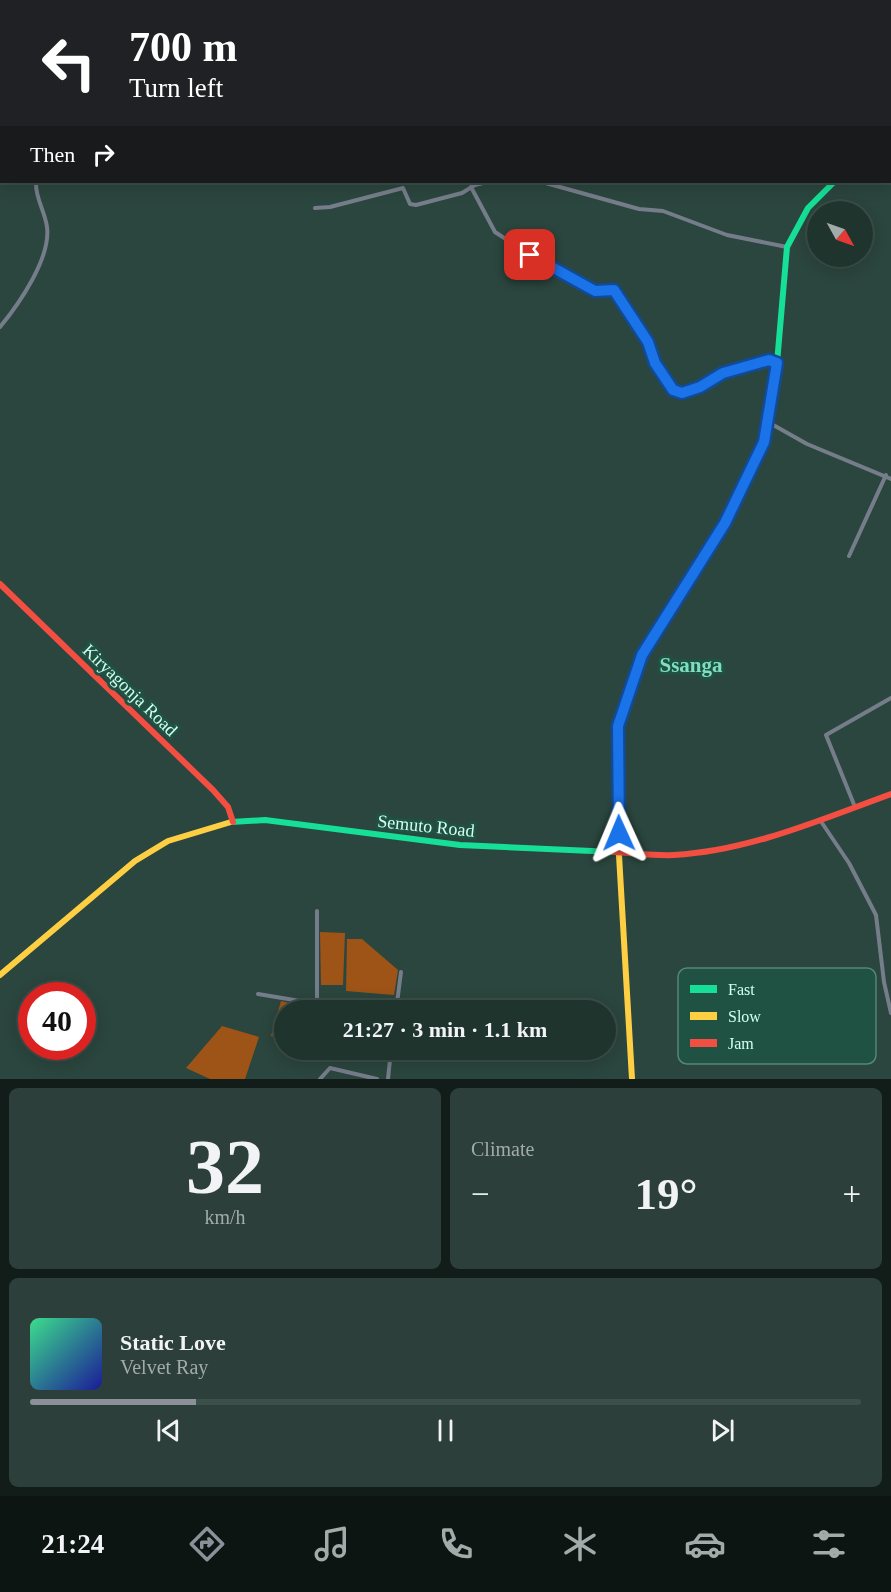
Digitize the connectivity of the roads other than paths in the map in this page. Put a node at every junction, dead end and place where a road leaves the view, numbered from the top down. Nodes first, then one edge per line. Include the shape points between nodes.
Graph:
1 (36, 183) edge
2 (484, 183) edge
3 (546, 183) edge
4 (833, 183) edge
5 (471, 187) junction
6 (315, 208) dead end
7 (787, 247) junction
8 (0, 327) edge
9 (777, 363) junction
10 (768, 422) junction
11 (886, 475) junction
12 (891, 478) edge
13 (849, 556) dead end
14 (0, 584) edge
15 (891, 698) edge
16 (891, 794) edge
17 (855, 807) junction
18 (820, 820) junction
19 (233, 822) junction
20 (619, 855) junction
21 (317, 911) dead end
22 (401, 972) dead end
23 (0, 975) edge
24 (258, 994) dead end
25 (293, 1000) edge
26 (317, 1000) edge
27 (397, 1000) edge
28 (891, 1013) edge
29 (390, 1060) edge
30 (320, 1079) edge
31 (377, 1079) edge
32 (388, 1079) edge
33 (632, 1079) edge

1 - 8 street via 47,244 16,308
2 - 5 street
3 - 7 street via 639,209 663,211 727,235
4 - 7 street via 808,208
5 - 6 street via 416,205 410,204 403,188
5 - 9 street via 495,232 595,291 614,290 673,390 682,393 723,373 769,360
7 - 9 street
9 - 10 street
10 - 11 street via 807,444
10 - 20 street via 764,442 725,523 642,655 618,726
11 - 12 street
11 - 13 street
14 - 19 street, Kiryagonja Road via 213,790 228,807
15 - 17 street via 826,735
16 - 17 street, Semuto Road
17 - 18 street, Semuto Road
18 - 20 street, Semuto Road via 735,846 674,855
18 - 28 street via 849,863 876,915
19 - 20 street, Semuto Road via 265,820 460,846
19 - 23 street, Semuto Road via 168,842 135,861
20 - 33 street
21 - 26 street
22 - 27 street
24 - 25 street
29 - 32 street
30 - 31 street via 330,1068

